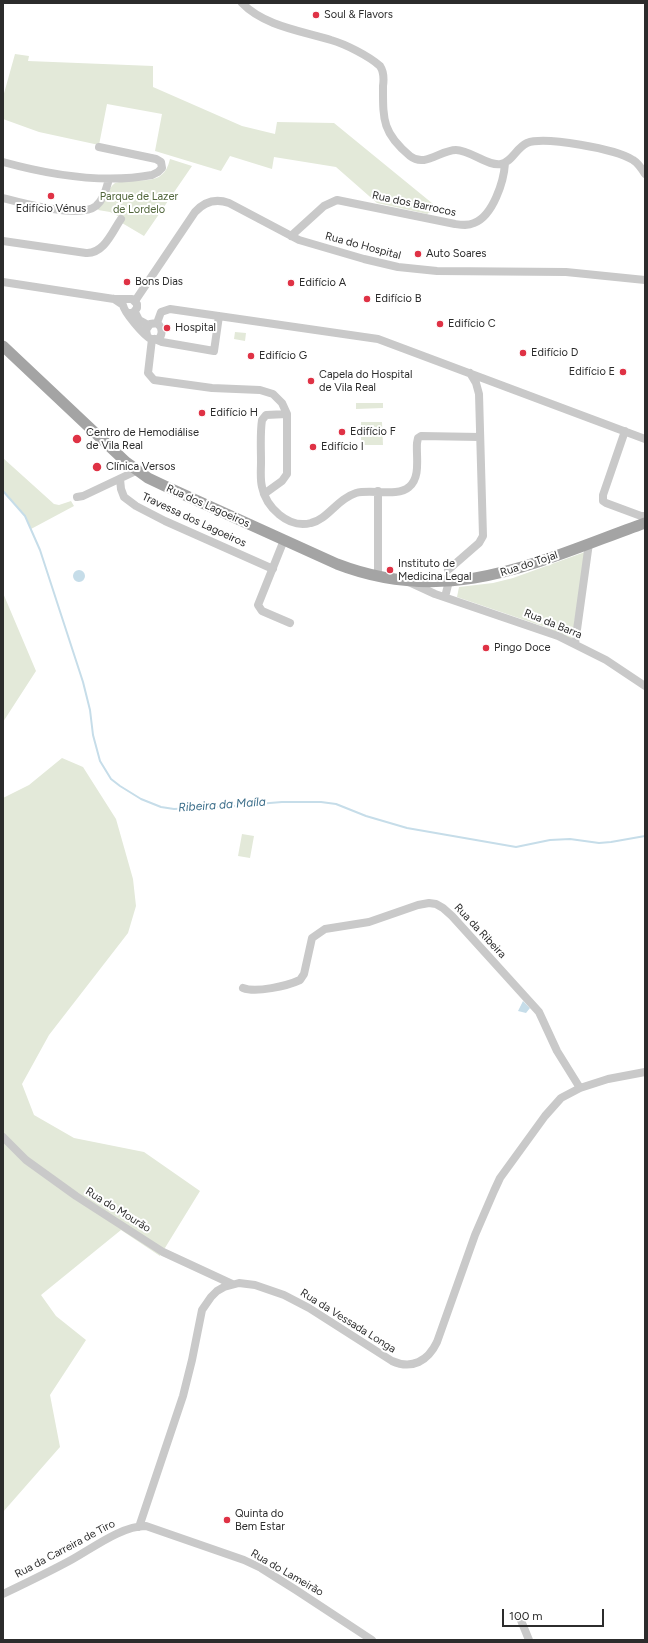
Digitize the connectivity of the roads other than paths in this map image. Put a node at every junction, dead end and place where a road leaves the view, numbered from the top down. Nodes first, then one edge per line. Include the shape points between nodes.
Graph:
1 (242, 3) edge
2 (99, 147) dead end
3 (3, 162) edge
4 (505, 163) junction
5 (645, 174) edge
6 (109, 179) junction
7 (3, 198) edge
8 (121, 219) dead end
9 (291, 236) junction
10 (3, 241) edge
11 (645, 280) edge
12 (3, 282) edge
13 (12, 284) junction
14 (3, 285) edge
15 (129, 302) junction
16 (131, 312) junction
17 (219, 316) junction
18 (157, 323) junction
19 (148, 325) junction
20 (151, 338) junction
21 (3, 346) edge
22 (470, 373) junction
23 (287, 414) junction
24 (625, 431) junction
25 (480, 437) junction
26 (645, 439) edge
27 (138, 470) junction
28 (120, 479) junction
29 (378, 491) junction
30 (264, 494) junction
31 (77, 497) dead end
32 (645, 516) edge
33 (645, 523) edge
34 (284, 540) junction
35 (589, 544) junction
36 (273, 569) junction
37 (378, 576) junction
38 (447, 578) junction
39 (408, 581) junction
40 (442, 597) junction
41 (290, 623) dead end
42 (574, 644) junction
43 (645, 686) edge
44 (243, 988) dead end
45 (645, 1072) edge
46 (580, 1088) junction
47 (3, 1137) edge
48 (232, 1284) junction
49 (139, 1526) junction
50 (3, 1594) edge
51 (520, 1618) dead end
52 (372, 1640) edge
53 (529, 1640) edge

1 - 4 street via 252,12 289,29 339,43 380,66 384,77 385,126 396,142 414,158 427,160 456,150 494,164
2 - 6 street via 154,158 162,163 161,170 154,174
3 - 6 street via 33,170
4 - 5 street via 527,143 546,141 590,146 618,154 633,160
4 - 9 street, Rua dos Barrocos via 502,182 495,199 484,216 474,224 455,224 338,200 324,206
6 - 7 street via 100,202 83,212 37,206
8 - 10 street via 101,249 94,253
9 - 11 street, Rua do Hospital via 364,259 419,270 553,271
9 - 15 street, Rua do Hospital via 226,202 206,203 195,212
12 - 13 street
13 - 14 street
13 - 15 street
15 - 16 street via 124,310
15 - 16 street via 138,306
16 - 19 street
16 - 20 street via 134,323
17 - 18 street via 166,309 161,312
17 - 20 street via 214,351
17 - 22 street via 375,338
18 - 19 street
18 - 20 street via 162,327 160,337
19 - 20 street via 146,330
20 - 23 street via 148,373 154,380 212,388 264,390 278,398
21 - 27 main road, Rua dos Lagoeiros via 126,462
22 - 24 street
22 - 25 street via 478,391
23 - 30 street via 287,474 282,481
23 - 30 street via 266,415 262,420 261,484
24 - 26 street
24 - 32 street via 603,501
25 - 29 street via 420,436 417,443 416,475 412,484 401,491
25 - 38 street via 482,538
27 - 28 street
27 - 34 main road, Rua dos Lagoeiros via 163,486
28 - 31 street
28 - 36 street, Travessa dos Lagoeiros via 124,497 136,506
29 - 30 street via 362,492 342,499 319,520 310,524 292,522 280,516
29 - 37 street
33 - 35 main road, Rua do Tojal
34 - 36 street
34 - 37 main road, Rua dos Lagoeiros via 344,566
35 - 38 main road, Rua do Tojal via 505,573
35 - 42 street
36 - 41 street via 258,607
37 - 39 main road, Rua dos Lagoeiros
38 - 39 main road, Rua do Tojal via 422,583
38 - 40 street
39 - 40 street, Rua da Barra
40 - 42 street, Rua da Barra via 545,631
42 - 43 street, Rua da Barra
44 - 46 street, Rua da Ribeira via 251,990 274,987 300,980 304,974 312,938 325,929 369,922 418,905 436,904 452,916 539,1012 557,1051
45 - 46 street, Rua da Vessada Longa via 608,1079
46 - 48 street, Rua da Vessada Longa via 561,1098 551,1109 498,1182 475,1235 437,1342 432,1353 423,1360 398,1364 296,1301 255,1285
47 - 48 street, Rua do Mourão via 26,1160 76,1196 163,1252
48 - 49 street via 217,1291 202,1310 183,1396
49 - 50 street, Rua da Carreira de Tiro via 121,1532
49 - 52 street, Rua do Lameirão via 149,1527 244,1560 296,1590
51 - 53 street

